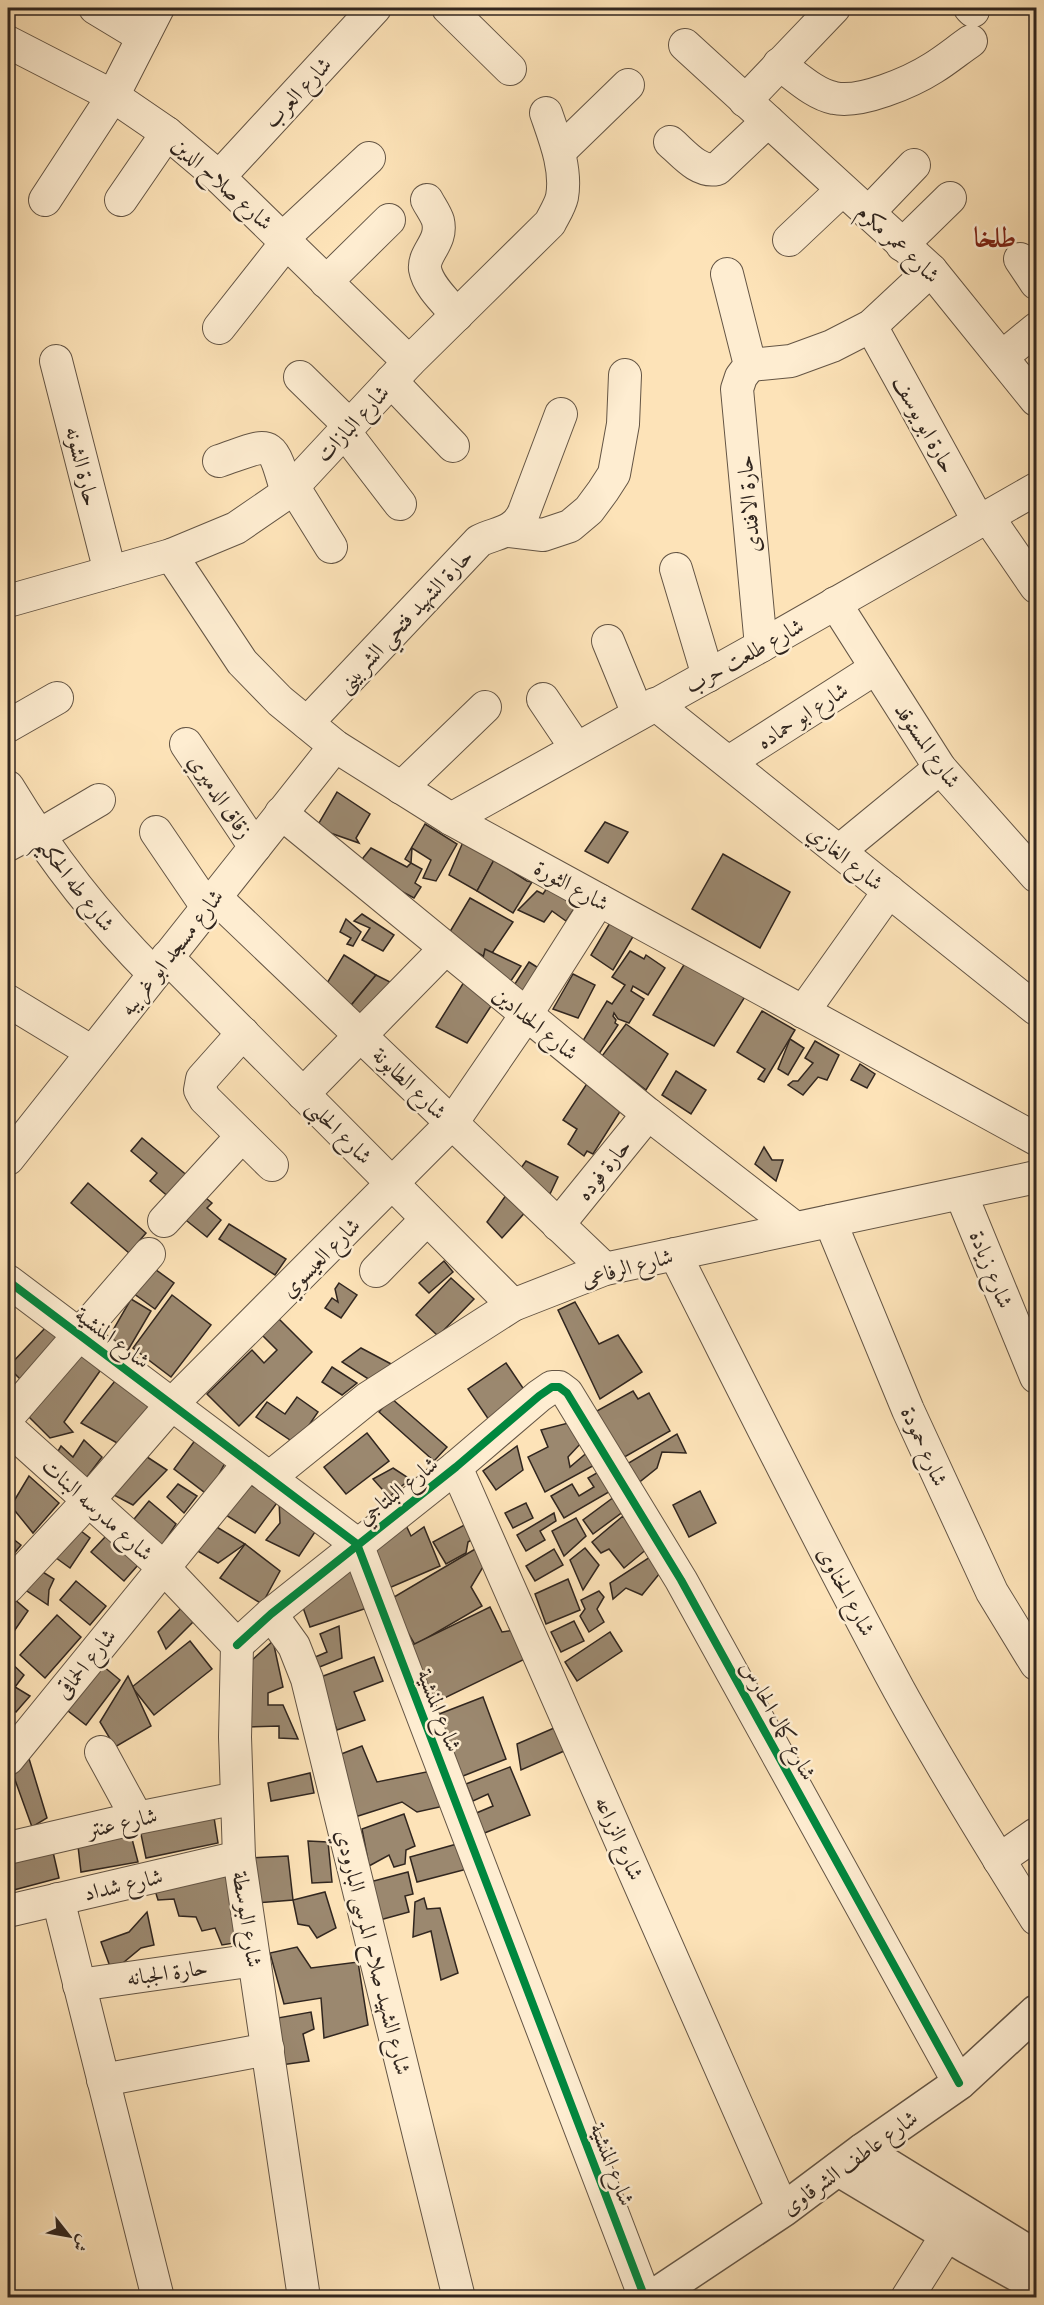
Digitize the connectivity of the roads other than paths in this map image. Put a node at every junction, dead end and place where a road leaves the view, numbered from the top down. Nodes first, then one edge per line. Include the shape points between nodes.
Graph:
1 (95, 8) edge
2 (158, 8) edge
3 (375, 8) edge
4 (448, 8) edge
5 (834, 8) edge
6 (971, 20) edge
7 (143, 37) junction
8 (8, 42) edge
9 (685, 45) dead end
10 (779, 64) junction
11 (510, 69) dead end
12 (628, 85) dead end
13 (113, 96) junction
14 (757, 111) junction
15 (546, 113) dead end
16 (167, 133) junction
17 (670, 142) dead end
18 (560, 151) junction
19 (369, 158) dead end
20 (914, 165) dead end
21 (219, 177) junction
22 (842, 190) junction
23 (950, 198) dead end
24 (45, 200) dead end
25 (121, 200) dead end
26 (427, 200) dead end
27 (868, 213) junction
28 (388, 220) dead end
29 (285, 240) junction
30 (789, 240) dead end
31 (902, 245) junction
32 (931, 270) junction
33 (727, 274) dead end
34 (326, 282) junction
35 (457, 315) junction
36 (871, 326) junction
37 (219, 328) dead end
38 (1036, 329) edge
39 (1002, 357) junction
40 (56, 361) dead end
41 (750, 365) junction
42 (400, 371) junction
43 (625, 375) dead end
44 (300, 377) dead end
45 (1036, 400) edge
46 (561, 414) dead end
47 (347, 429) junction
48 (453, 446) dead end
49 (219, 461) dead end
50 (290, 489) junction
51 (1036, 491) edge
52 (400, 504) dead end
53 (984, 519) junction
54 (509, 531) junction
55 (332, 547) dead end
56 (171, 555) junction
57 (676, 569) dead end
58 (111, 572) junction
59 (1036, 587) edge
60 (8, 601) edge
61 (835, 603) junction
62 (608, 641) dead end
63 (761, 646) junction
64 (876, 668) junction
65 (708, 676) junction
66 (57, 698) dead end
67 (543, 699) dead end
68 (485, 707) dead end
69 (647, 709) junction
70 (307, 723) junction
71 (8, 726) edge
72 (186, 744) dead end
73 (335, 746) junction
74 (576, 748) junction
75 (729, 762) junction
76 (940, 768) junction
77 (8, 787) edge
78 (401, 788) junction
79 (99, 800) dead end
80 (281, 813) junction
81 (451, 819) junction
82 (156, 832) dead end
83 (27, 838) edge
84 (255, 847) junction
85 (839, 851) junction
86 (1036, 876) edge
87 (889, 891) junction
88 (599, 900) junction
89 (211, 902) junction
90 (445, 949) junction
91 (161, 965) junction
92 (8, 1000) edge
93 (1036, 1008) edge
94 (803, 1012) junction
95 (526, 1015) junction
96 (243, 1033) junction
97 (359, 1035) junction
98 (92, 1052) junction
99 (303, 1094) junction
100 (648, 1114) junction
101 (452, 1123) junction
102 (242, 1136) junction
103 (1036, 1138) edge
104 (8, 1159) edge
105 (272, 1165) dead end
106 (1036, 1177) edge
107 (393, 1184) junction
108 (962, 1194) junction
109 (427, 1219) junction
110 (164, 1221) dead end
111 (830, 1221) junction
112 (558, 1225) junction
113 (795, 1228) junction
114 (149, 1254) dead end
115 (675, 1254) junction
116 (605, 1269) junction
117 (376, 1271) dead end
118 (8, 1281) edge
119 (513, 1305) junction
120 (79, 1334) junction
121 (1036, 1377) edge
122 (552, 1387) joint
123 (172, 1404) junction
124 (8, 1417) edge
125 (8, 1428) edge
126 (456, 1467) junction
127 (259, 1471) junction
128 (88, 1501) junction
129 (357, 1544) junction
130 (163, 1567) junction
131 (8, 1587) edge
132 (271, 1614) junction
133 (237, 1645) junction
134 (1036, 1664) edge
135 (101, 1752) dead end
136 (8, 1759) edge
137 (237, 1798) junction
138 (136, 1818) junction
139 (1036, 1834) edge
140 (8, 1848) edge
141 (239, 1857) junction
142 (999, 1860) junction
143 (58, 1899) junction
144 (8, 1911) edge
145 (1036, 1919) edge
146 (254, 1960) junction
147 (79, 1985) junction
148 (1036, 2012) edge
149 (268, 2049) junction
150 (103, 2080) junction
151 (959, 2084) junction
152 (850, 2160) junction
153 (783, 2210) junction
154 (948, 2234) junction
155 (1036, 2257) edge
156 (1036, 2285) edge
157 (295, 2295) edge
158 (158, 2298) edge
159 (459, 2298) edge
160 (645, 2298) edge
161 (651, 2298) edge
162 (908, 2298) edge

1 - 7 street
2 - 7 street
3 - 21 street, شارع العرب
4 - 11 street
5 - 10 street
6 - 10 street via 933,68 853,100 833,98 816,90
7 - 13 street
8 - 13 street, شارع صلاح الدين
9 - 14 street, شارع عمر مكرم
10 - 14 street
12 - 18 street
13 - 16 street, شارع صلاح الدين
13 - 24 street
14 - 17 street via 717,169 700,168
14 - 22 street, شارع عمر مكرم
15 - 18 street, شارع البازات
16 - 21 street, شارع صلاح الدين
16 - 25 street
18 - 35 street, شارع البازات via 562,198 550,223
19 - 29 street
20 - 27 street
21 - 29 street, شارع صلاح الدين
22 - 27 street, شارع عمر مكرم
22 - 30 street
23 - 31 street
26 - 35 street via 438,220 438,232 424,267 428,280
27 - 31 street, شارع عمر مكرم
28 - 34 street
29 - 34 street, شارع صلاح الدين
29 - 37 street
31 - 32 street, شارع عمر مكرم
32 - 36 street
32 - 39 street, شارع عمر مكرم
33 - 41 street
34 - 42 street, شارع صلاح الدين
35 - 42 street, شارع البازات
36 - 41 street via 791,361
36 - 53 street, حارة ابو يوسف
38 - 39 street
39 - 45 street, شارع عمر مكرم
40 - 58 street, حارة الشونه
41 - 63 street, حارة الافندى via 737,389
42 - 47 street, شارع البازات
42 - 48 street, شارع صلاح الدين
43 - 54 street, حارة الشهيد فتحي الشربينى via 623,424 614,474 596,501 570,526 543,535
44 - 47 street
46 - 54 street via 521,520
47 - 50 street, شارع البازات
47 - 52 street
49 - 50 street via 266,448 277,458
50 - 55 street
50 - 56 street, شارع البازات via 236,528
51 - 53 street, شارع طلعت حرب
53 - 59 street, حارة ابو يوسف
53 - 61 street, شارع طلعت حرب
54 - 70 street, حارة الشهيد فتحي الشربينى via 479,541
56 - 58 street, شارع البازات
56 - 70 street, شارع الثورة via 242,662
57 - 65 street
58 - 60 street, شارع البازات
61 - 63 street, شارع طلعت حرب
61 - 64 street, شارع المستوقد
62 - 69 street
63 - 65 street, شارع طلعت حرب
64 - 75 street, شارع ابو حماده
64 - 76 street, شارع المستوقد
65 - 69 street, شارع طلعت حرب
66 - 71 street
67 - 74 street
68 - 78 street
69 - 74 street, شارع طلعت حرب
69 - 75 street, شارع الغازي
70 - 73 street, شارع الثورة
72 - 84 street, زقاق الدميري
73 - 78 street, شارع الثورة
73 - 80 street, شارع مسجد ابو غريبه
74 - 81 street, شارع طلعت حرب
75 - 85 street, شارع الغازي
76 - 85 street
76 - 86 street, شارع المستوقد
77 - 83 street, شارع طه الحكيم
78 - 81 street, شارع الثورة
79 - 83 street
80 - 84 street, شارع مسجد ابو غريبه
80 - 90 street, شارع الحدادين
81 - 88 street, شارع الثورة
82 - 89 street, شارع الطابونة
83 - 91 street, شارع طه الحكيم via 119,939
84 - 89 street, شارع مسجد ابو غريبه
85 - 87 street, شارع الغازي
87 - 93 street, شارع الغازي
87 - 94 street
88 - 94 street, شارع الثورة
88 - 95 street, شارع العيسوي
89 - 91 street, شارع مسجد ابو غريبه
89 - 97 street, شارع الطابونة
90 - 95 street, شارع الحدادين
90 - 97 street
91 - 96 street, شارع الحلبى
91 - 98 street, شارع مسجد ابو غريبه
92 - 98 street
94 - 103 street, شارع الثورة
95 - 100 street, شارع الحدادين
95 - 101 street, شارع العيسوي
96 - 99 street, شارع الحلبى
96 - 102 street via 202,1079 200,1090 205,1100
97 - 99 street
97 - 101 street, شارع الطابونة
98 - 104 street, شارع مسجد ابو غريبه
99 - 107 street, شارع الحلبى
100 - 112 street, حارة فوده
100 - 113 street, شارع الحدادين
101 - 107 street, شارع العيسوي
101 - 112 street, شارع الطابونة
102 - 105 street
102 - 110 street
106 - 108 street, شارع الرفاعى
107 - 109 street, شارع الحلبى
107 - 123 street, شارع العيسوي
108 - 111 street, شارع الرفاعى
108 - 121 street, شارع زيادة
109 - 117 street
109 - 119 street, شارع الحلبى
111 - 113 street, شارع الرفاعى
111 - 134 street, شارع حمودة via 908,1410 992,1592
112 - 116 street, شارع الطابونة
113 - 115 street, شارع الرفاعى
114 - 120 street
115 - 116 street, شارع الرفاعى
115 - 142 street, شارع الحناوى via 824,1549 900,1691
116 - 119 street, شارع الرفاعى
118 - 120 street, شارع المنشية
119 - 127 street, شارع الرفاعى
120 - 123 street, شارع المنشية
120 - 124 street
122 - 126 street, شارع البلتاجي
122 - 151 street, شارع كمال الحارس via 567,1393 681,1581
123 - 127 street, شارع المنشية
123 - 128 street, شارع العيسوي
125 - 128 street, شارع مدرسه البنات
126 - 129 street, شارع البلتاجي
126 - 153 street, شارع الزراعه
127 - 129 street, شارع المنشية
127 - 130 street, شارع الحماقى
128 - 130 street, شارع مدرسه البنات
128 - 131 street, شارع العيسوي
129 - 132 street, شارع البلتاجي
129 - 160 street, شارع المنشية
130 - 133 street
130 - 136 street, شارع الحماقى
132 - 133 street, شارع البلتاجي
132 - 159 street, شارع الشهيد صلاح المرسى البارودي via 294,1646 307,1679
133 - 137 street, شارع البوسطة
135 - 138 street
137 - 138 street, شارع عنتر
137 - 141 street, شارع البوسطة
138 - 140 street, شارع عنتر
139 - 142 street
141 - 143 street, شارع شداد
141 - 146 street, شارع البوسطة
142 - 145 street, شارع الحناوى
143 - 144 street, شارع شداد
143 - 147 street
146 - 147 street, حارة الجبانه
146 - 149 street, شارع البوسطة
147 - 150 street
148 - 151 street, شارع عاطف الشرقاوى
149 - 150 street
149 - 157 street, شارع البوسطة
150 - 158 street
151 - 152 street, شارع عاطف الشرقاوى
152 - 153 street, شارع عاطف الشرقاوى
152 - 154 street
152 - 155 street
153 - 161 street, شارع عاطف الشرقاوى
154 - 156 street
154 - 162 street

